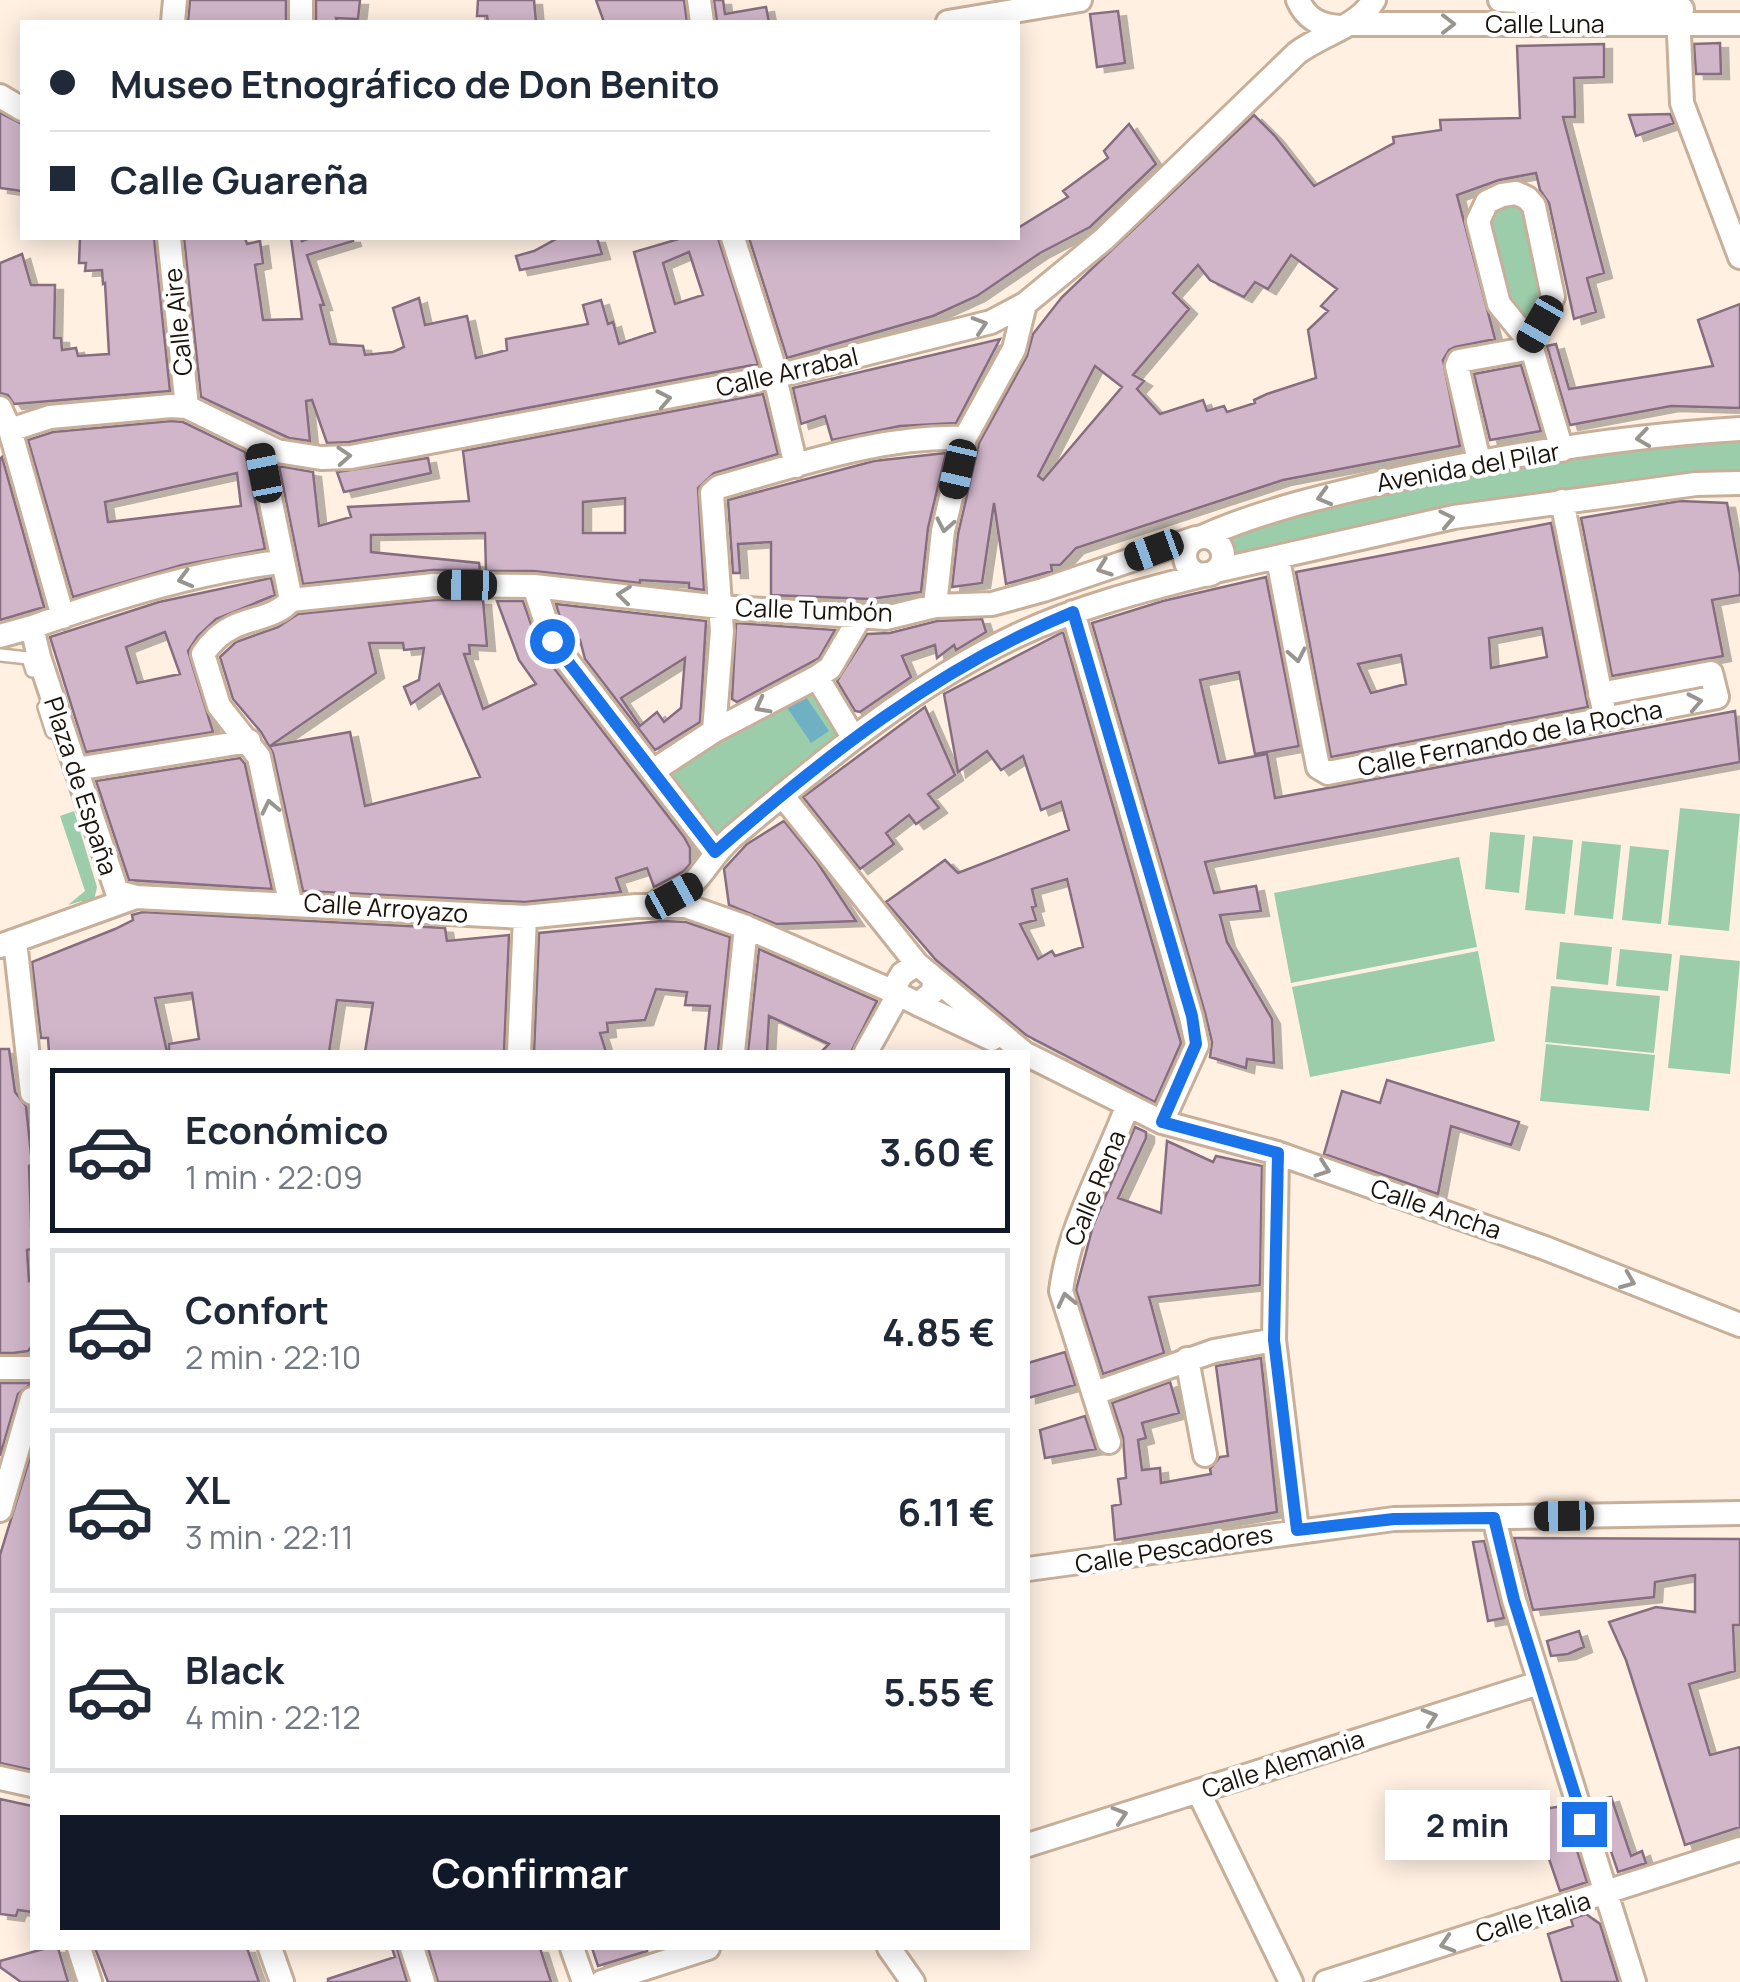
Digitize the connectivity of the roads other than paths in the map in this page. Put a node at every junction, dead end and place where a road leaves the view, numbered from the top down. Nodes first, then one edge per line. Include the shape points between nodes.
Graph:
1 (1080, 0) edge
2 (1374, 0) edge
3 (1500, 0) edge
4 (1303, 9) edge
5 (1740, 10) edge
6 (1678, 16) junction
7 (960, 20) edge
8 (1740, 24) edge
9 (1345, 26) junction
10 (1297, 53) junction
11 (170, 240) edge
12 (734, 240) edge
13 (1740, 257) edge
14 (1025, 304) junction
15 (1530, 345) junction
16 (777, 376) junction
17 (0, 408) edge
18 (188, 408) junction
19 (1740, 429) edge
20 (10, 430) junction
21 (965, 438) junction
22 (258, 444) junction
23 (1562, 450) junction
24 (1479, 461) junction
25 (796, 466) junction
26 (1740, 483) edge
27 (1562, 501) junction
28 (1195, 540) junction
29 (1278, 559) junction
30 (280, 562) junction
31 (1211, 573) junction
32 (534, 586) junction
33 (1127, 596) junction
34 (291, 600) junction
35 (935, 606) junction
36 (720, 607) junction
37 (1073, 612) junction
38 (860, 617) junction
39 (46, 622) junction
40 (0, 636) edge
41 (0, 646) edge
42 (0, 655) edge
43 (39, 657) junction
44 (817, 677) junction
45 (1600, 694) junction
46 (1606, 720) junction
47 (714, 731) junction
48 (52, 732) dead end
49 (853, 737) junction
50 (248, 741) junction
51 (76, 769) junction
52 (653, 771) junction
53 (782, 795) junction
54 (82, 818) dead end
55 (715, 852) junction
56 (695, 885) junction
57 (115, 901) junction
58 (290, 902) junction
59 (636, 906) junction
60 (708, 912) junction
61 (525, 916) junction
62 (746, 927) junction
63 (8, 944) edge
64 (926, 973) junction
65 (903, 997) junction
66 (518, 1050) edge
67 (733, 1050) edge
68 (867, 1050) edge
69 (1018, 1050) edge
70 (1020, 1050) edge
71 (1030, 1056) edge
72 (30, 1082) edge
73 (1127, 1107) junction
74 (1162, 1122) junction
75 (1278, 1153) junction
76 (1740, 1325) edge
77 (1274, 1340) junction
78 (1186, 1359) junction
79 (0, 1368) edge
80 (30, 1368) edge
81 (1094, 1393) junction
82 (30, 1406) edge
83 (1109, 1442) dead end
84 (1205, 1455) dead end
85 (0, 1510) edge
86 (1740, 1513) edge
87 (1494, 1518) junction
88 (1297, 1530) junction
89 (1030, 1569) edge
90 (1539, 1682) junction
91 (0, 1778) edge
92 (30, 1785) edge
93 (1198, 1790) junction
94 (1030, 1844) edge
95 (1740, 1849) edge
96 (1606, 1894) junction
97 (81, 1950) edge
98 (271, 1950) edge
99 (413, 1950) edge
100 (573, 1950) edge
101 (702, 1950) edge
102 (890, 1950) edge
103 (90, 1982) edge
104 (282, 1982) edge
105 (423, 1982) edge
106 (584, 1982) edge
107 (602, 1982) edge
108 (913, 1982) edge
109 (1291, 1982) edge
110 (1326, 1982) edge
111 (1634, 1982) edge

1 - 7 street
2 - 9 street, Calle Arrabal via 1366,14
3 - 6 street, Calle Luna
4 - 9 street via 1329,27
4 - 10 street, Calle Arrabal via 1308,34
5 - 6 street, Calle Luna
6 - 8 street, Calle Luna
9 -> 6 street, Calle Luna
6 - 13 street via 1682,103
9 - 10 street, Calle Arrabal
10 - 14 street, Calle Arrabal via 1104,240
11 - 18 street, Calle Aire
12 - 16 street
16 -> 14 street, Calle Arrabal via 982,325
14 - 21 street via 1014,349
15 - 15 street via 1554,288 1534,206 1516,194 1502,195 1480,212 1481,234 1499,304
15 - 23 street
15 - 24 street via 1458,362
22 -> 16 street, Calle Arrabal via 292,455 352,457
16 - 25 street
17 - 20 street, Plaza de España
18 - 20 street via 96,411
18 - 22 street, Calle Arrabal
19 -> 23 street, Avenida del Pilar
20 - 39 street, Plaza de España
21 - 25 street via 926,437
21 -> 35 street via 943,531
22 - 30 street
23 - 24 street, Avenida del Pilar
24 -> 28 street, Avenida del Pilar via 1344,491
25 - 36 street via 712,492
26 - 27 street, Avenida del Pilar
29 -> 27 street, Avenida del Pilar via 1454,517
27 - 45 street
28 - 31 street via 1214,540 1221,550
28 - 33 street, Avenida del Pilar
28 -> 35 street, Calle Tumbón via 992,604
29 - 31 street, Avenida del Pilar
29 -> 46 street, Calle Fernando de la Rocha via 1318,768 1328,773
30 - 34 street
30 -> 39 street via 181,579
31 - 33 street, Avenida del Pilar
32 - 34 street, Calle Tumbón via 434,585
36 -> 32 street, Calle Tumbón
32 - 52 street via 552,641
33 - 37 street, Avenida del Pilar
34 - 50 street via 232,627 203,654 218,706
35 - 38 street, Calle Tumbón
36 - 38 street, Calle Tumbón
36 - 47 street
37 - 49 street, Avenida del Pilar via 938,679
37 - 74 street via 1192,1016 1196,1044
38 - 44 street via 830,668
39 - 40 street
39 - 43 street, Plaza de España
41 - 43 street
42 - 48 lane via 28,658
43 - 51 street, Plaza de España
44 -> 47 street
44 - 49 street
45 - 46 street
46 -> 45 street, Calle Fernando de la Rocha via 1717,698 1712,673
47 - 52 street
49 - 53 street, Avenida del Pilar
50 - 51 street
58 -> 50 street via 258,756
51 - 57 street, Plaza de España
52 - 55 street
53 - 55 street, Avenida del Pilar
53 - 64 street
54 - 57 lane via 106,895
55 - 56 street, Avenida del Pilar
56 - 59 street, Calle Arroyazo
56 - 60 street
57 - 58 street, Calle Arroyazo
57 - 63 street, Plaza de España
58 - 61 street, Calle Arroyazo
59 - 60 street, Calle Arroyazo
59 - 61 street, Calle Arroyazo
60 - 62 street, Calle Arroyazo
61 - 66 street
62 - 65 street, Calle Arroyazo
62 - 67 street
63 - 72 street
64 - 65 street via 902,974
64 - 65 street via 933,992 926,1001
64 - 70 street
65 - 68 street
65 - 69 street, Calle Arroyazo
71 - 73 street, Calle Ancha
73 - 74 street, Calle Ancha
81 -> 73 street, Calle Rena via 1061,1291 1075,1230
74 - 75 street, Calle Ancha
75 -> 76 street, Calle Ancha
75 - 77 street
77 - 78 street
77 - 88 street
78 - 81 street
78 - 84 street
79 - 80 street
81 - 83 street, Calle Rena
82 - 85 street
86 - 87 street, Calle Pescadores
87 - 88 street, Calle Pescadores via 1394,1519
87 - 90 street
88 - 89 street, Calle Pescadores
93 -> 90 street, Calle Alemania
90 - 96 street
91 - 92 street
94 -> 93 street, Calle Alemania
93 - 109 street
95 - 96 street, Calle Italia
96 -> 110 street, Calle Italia
96 - 111 street
97 - 103 street
98 - 104 street
99 - 105 street
100 - 106 street
101 - 107 street
102 - 108 street

